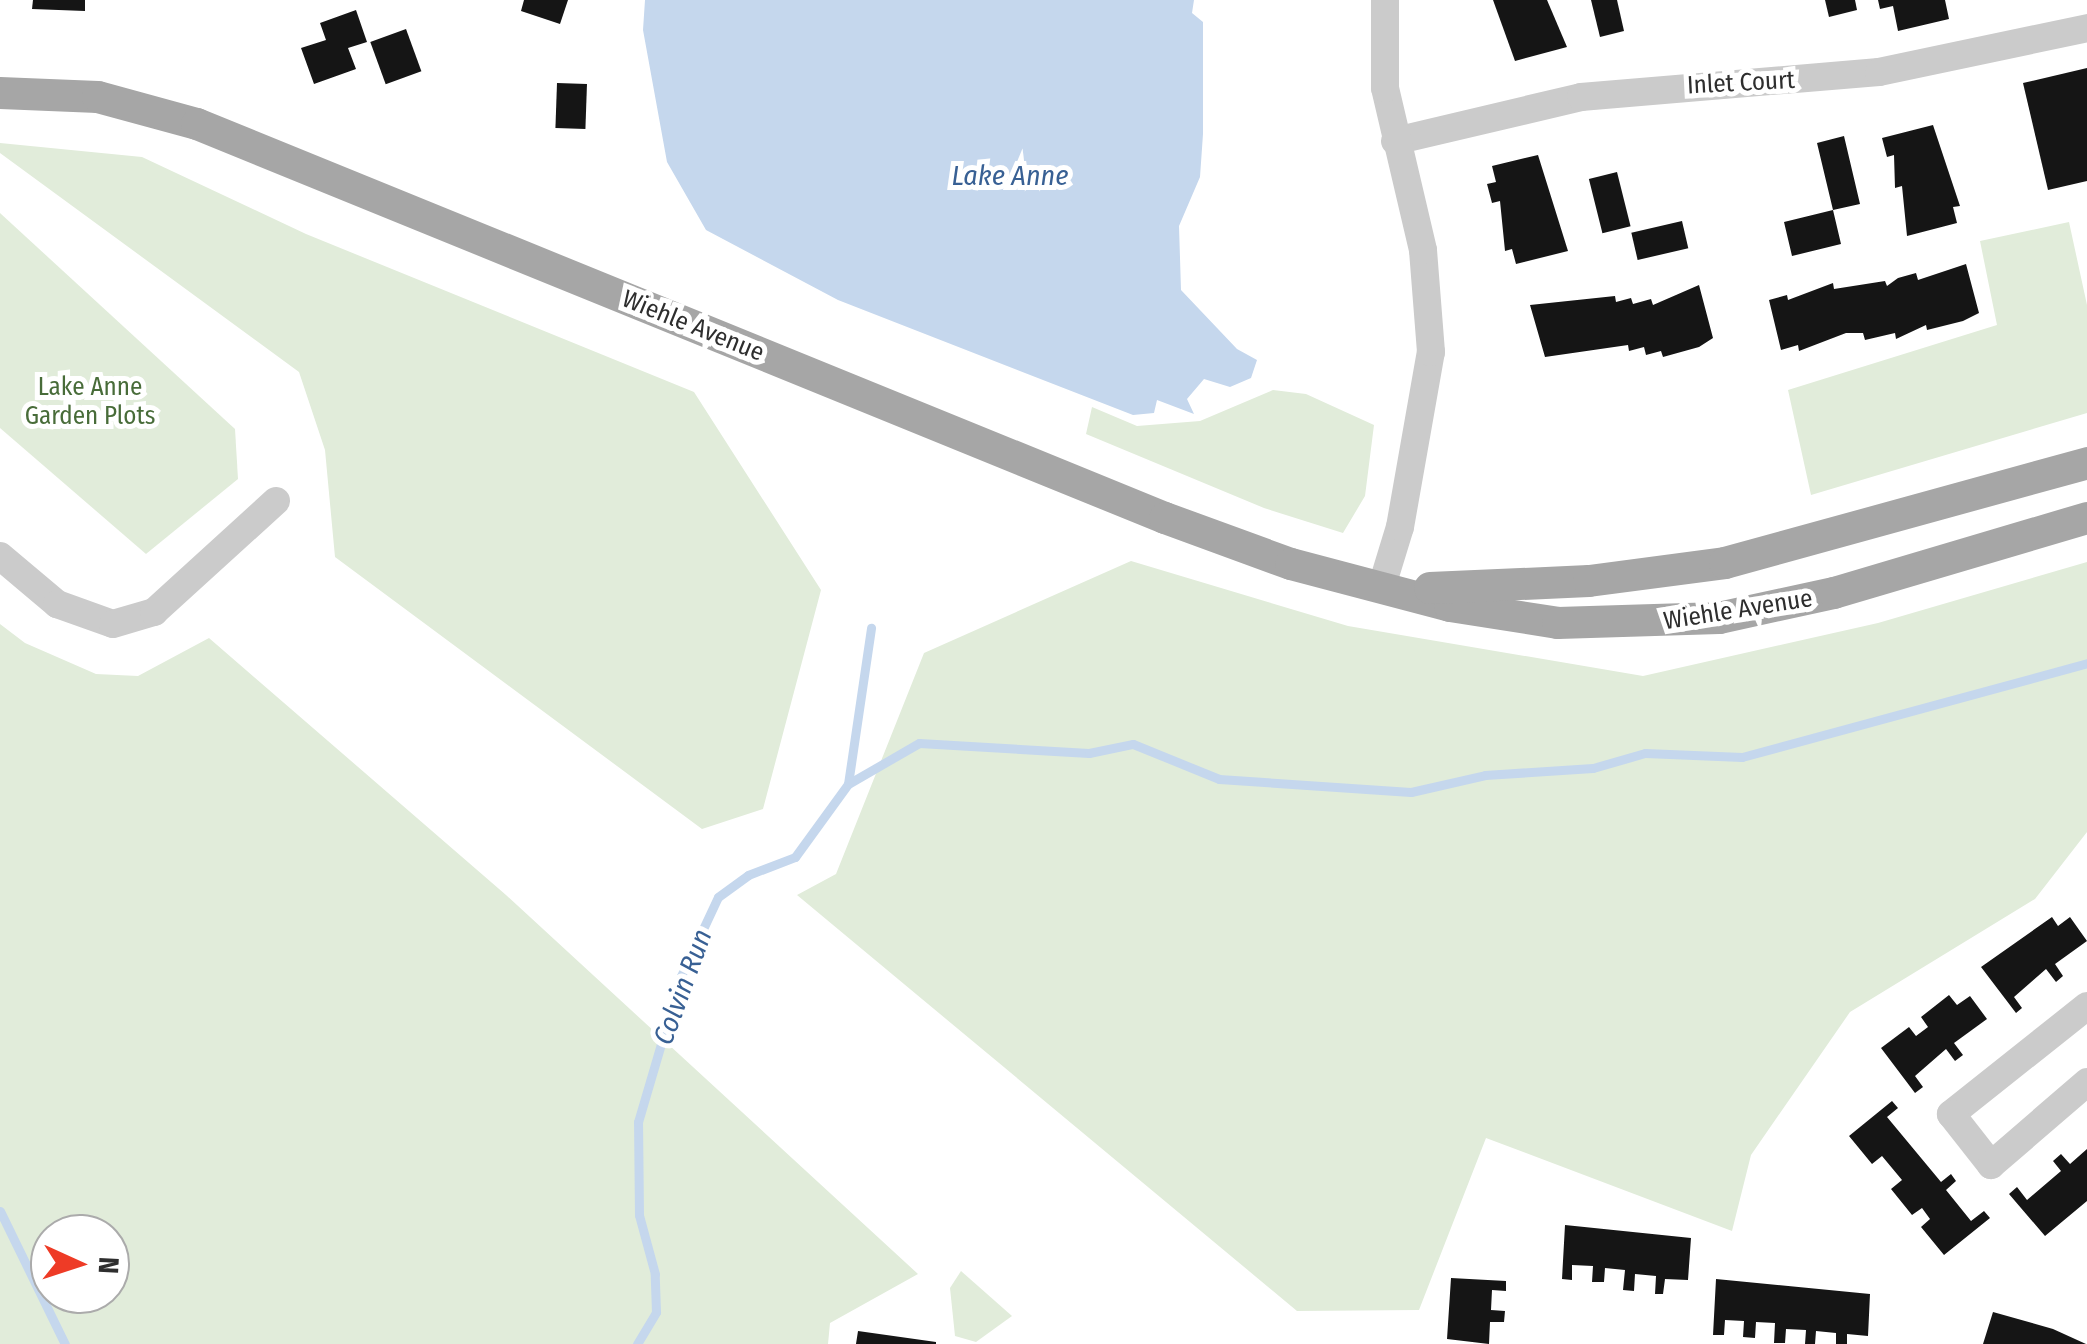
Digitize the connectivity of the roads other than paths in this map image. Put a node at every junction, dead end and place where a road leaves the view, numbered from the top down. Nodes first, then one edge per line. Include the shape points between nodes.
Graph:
1 (1385, 0) edge
2 (2087, 28) edge
3 (0, 94) edge
4 (1395, 141) junction
5 (2087, 462) edge
6 (276, 500) dead end
7 (2087, 518) edge
8 (0, 556) edge
9 (1381, 590) junction
10 (2087, 1006) edge
11 (2087, 1082) edge

1 - 4 street via 1381,60
2 - 4 street, Inlet Court via 1879,72 1582,97
3 - 9 main road, Wiehle Avenue via 98,97 196,124 1108,496
4 - 9 street via 1423,250 1431,352 1396,544
5 - 9 main road, Wiehle Avenue via 1725,563 1590,582
6 - 8 street via 154,612 113,624 57,604
7 - 9 main road, Wiehle Avenue via 1802,601 1689,622 1558,622
10 - 11 street via 1956,1106 1952,1119 1991,1165

